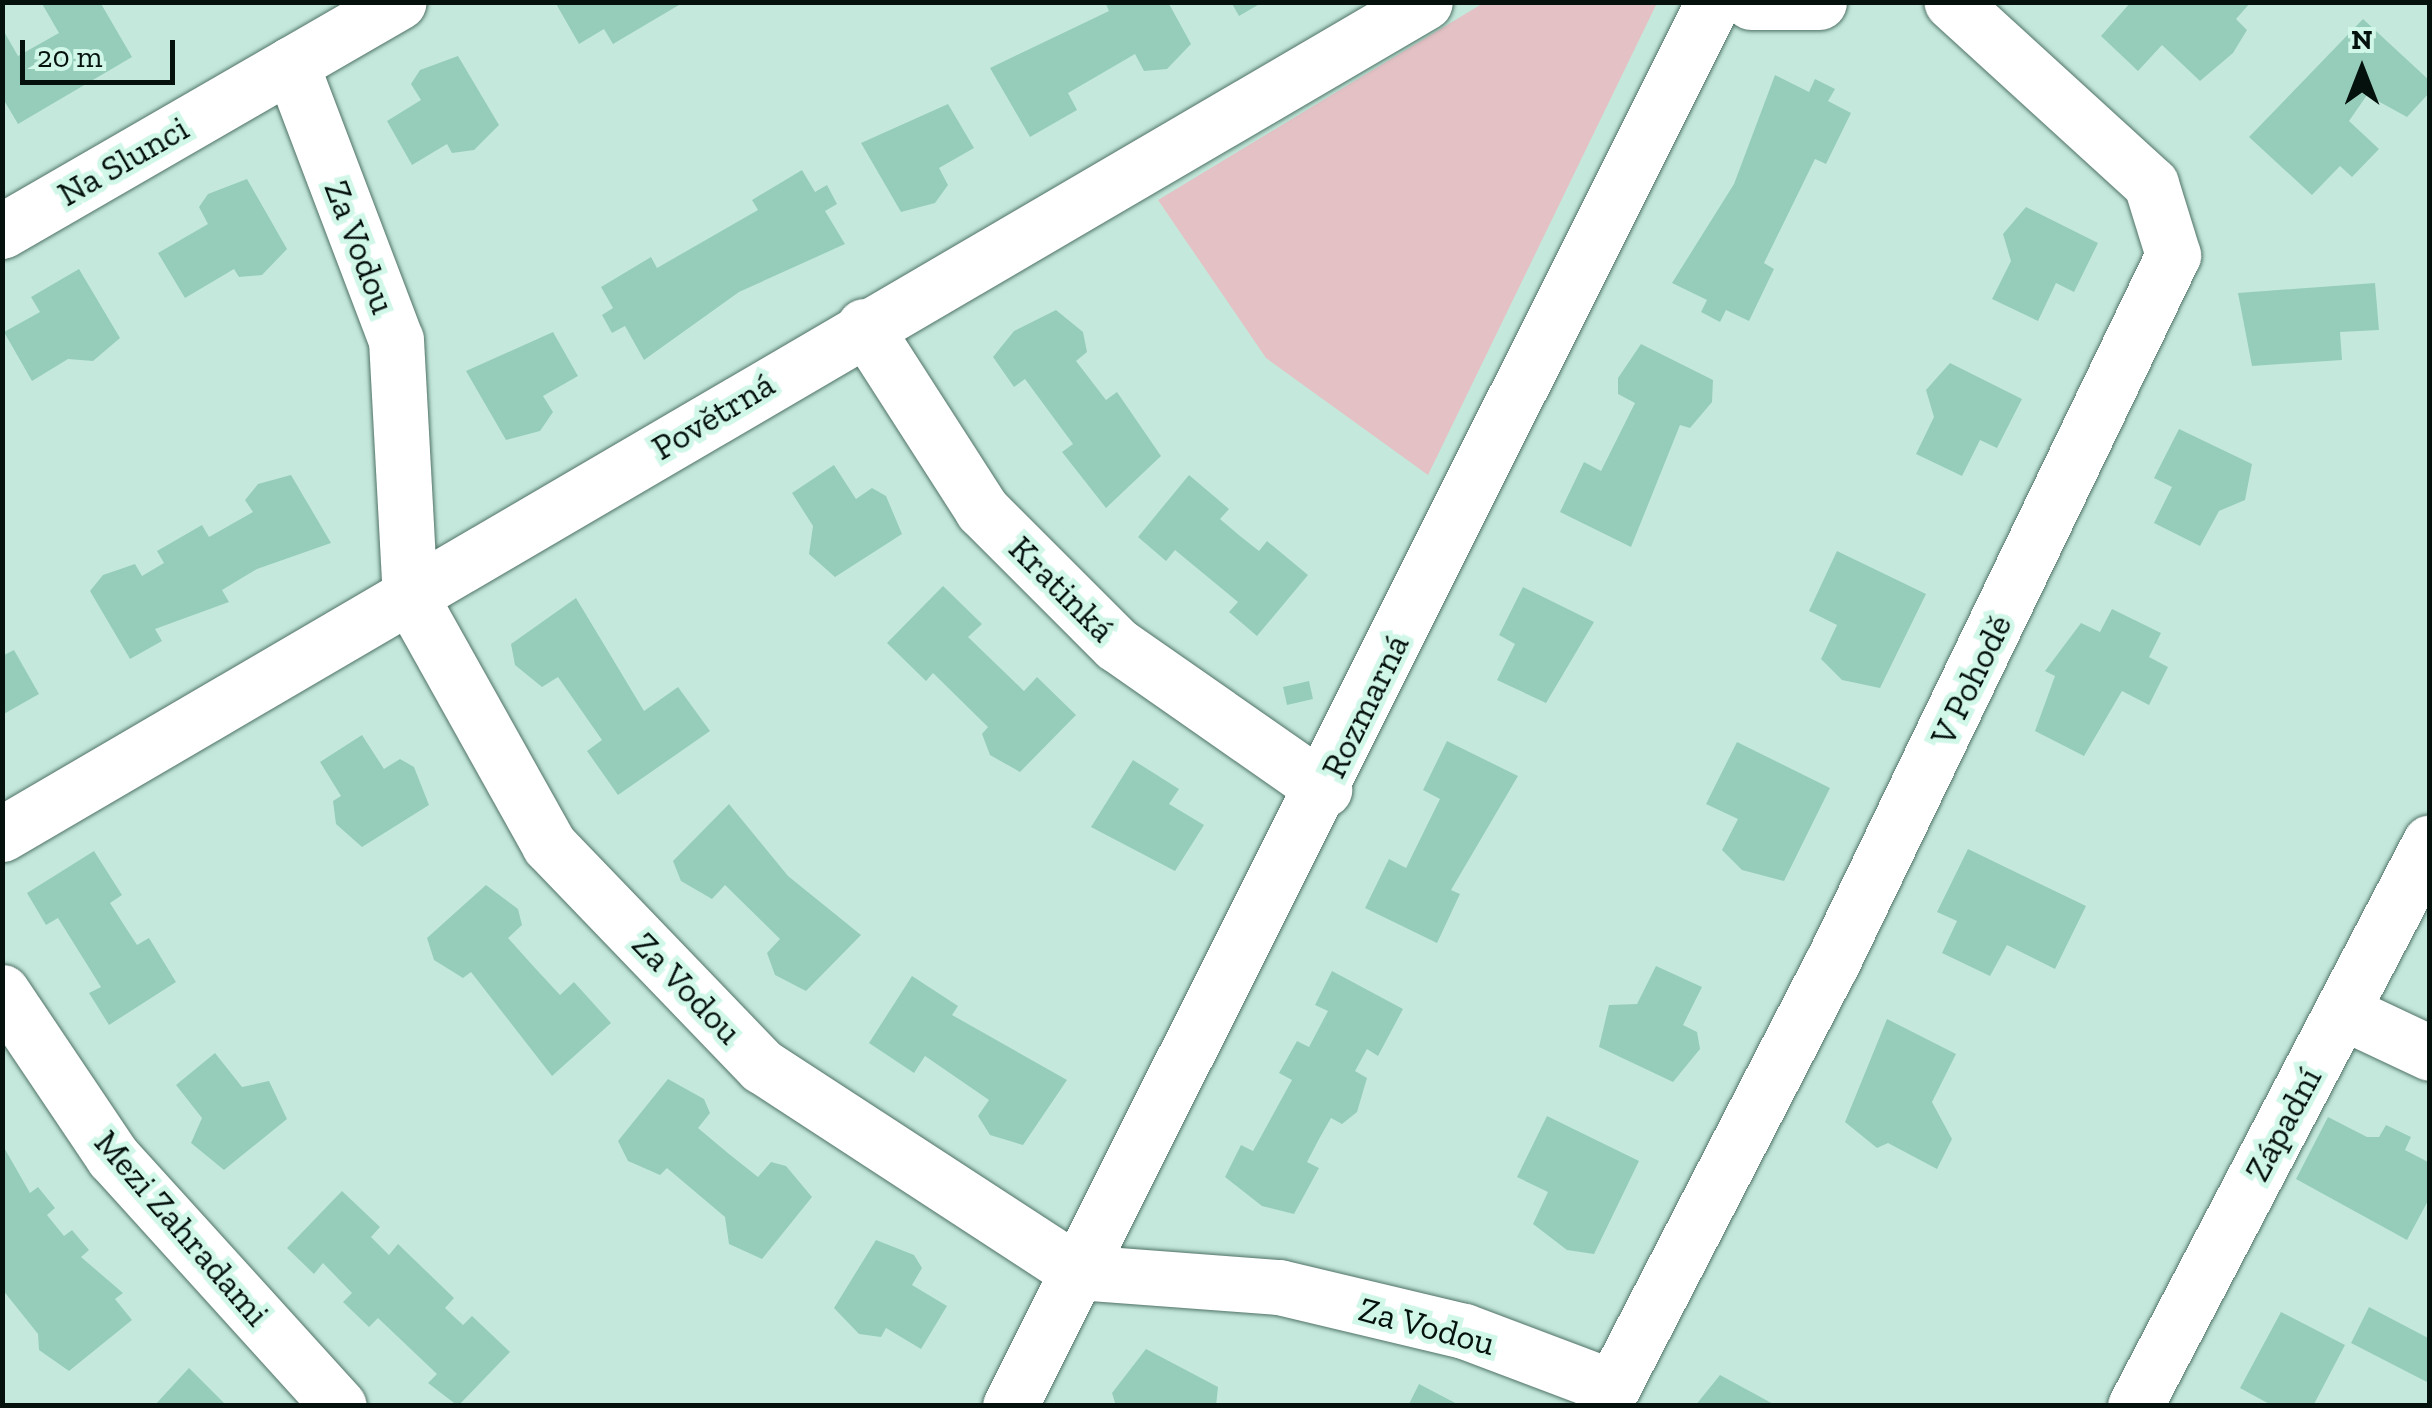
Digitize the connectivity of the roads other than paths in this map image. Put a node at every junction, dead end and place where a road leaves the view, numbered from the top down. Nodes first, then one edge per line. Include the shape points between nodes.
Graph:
1 (399, 2) edge
2 (1425, 2) edge
3 (1713, 2) edge
4 (1751, 2) edge
5 (1818, 2) edge
6 (1952, 2) edge
7 (291, 64) junction
8 (2, 231) edge
9 (864, 326) junction
10 (410, 596) junction
11 (1324, 789) junction
12 (2, 834) edge
13 (2430, 842) edge
14 (2, 992) edge
15 (2343, 1012) junction
16 (2430, 1053) edge
17 (1078, 1272) junction
18 (1607, 1396) edge
19 (339, 1406) edge
20 (1010, 1406) edge
21 (2134, 1406) edge

1 - 7 street, Na Slunci
2 - 9 street, Povětrná
3 - 11 street, Rozmarná
4 - 5 street
6 - 18 street, V Pohodě via 2151,184 2173,255 1831,965
7 - 8 street, Na Slunci
7 - 10 street, Za Vodou via 396,340
9 - 10 street, Povětrná
9 - 11 street, Kratinká via 982,510 1116,644
10 - 12 street, Povětrná
10 - 17 street, Za Vodou via 549,845 762,1066
11 - 17 street, Rozmarná
13 - 15 street, Západní
14 - 19 street, Mezi Zahradami via 113,1157
15 - 16 street
15 - 21 street, Západní
17 - 18 street, Za Vodou via 1279,1288 1464,1332
17 - 20 street, Rozmarná

